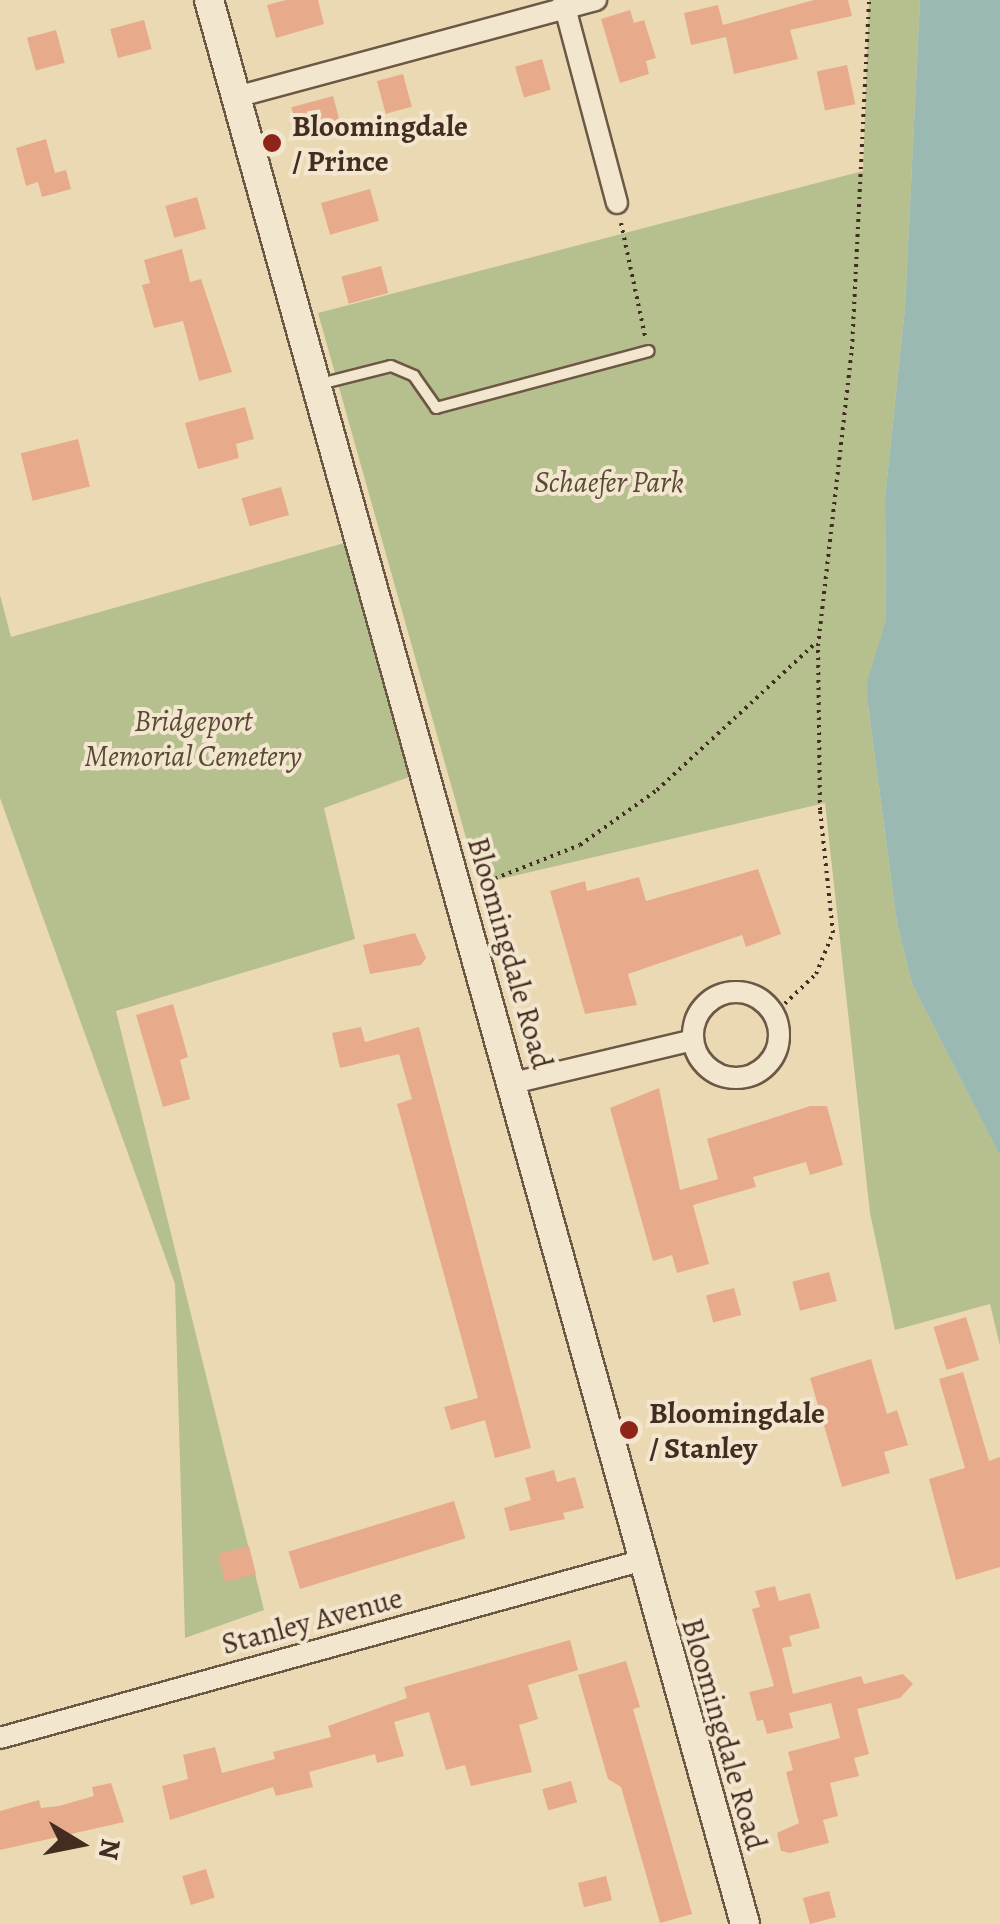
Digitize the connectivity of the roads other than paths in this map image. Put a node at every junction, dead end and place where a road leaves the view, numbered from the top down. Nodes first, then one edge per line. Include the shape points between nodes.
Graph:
1 (209, 0) edge
2 (596, 0) edge
3 (564, 4) edge
4 (236, 97) junction
5 (616, 203) road end
6 (648, 350) road end
7 (315, 385) junction
8 (693, 1040) junction
9 (513, 1082) junction
10 (640, 1561) junction
11 (0, 1738) edge
12 (745, 1924) edge

1 - 4 main road, Bloomingdale Road
2 - 3 street
3 - 4 street
3 - 5 street
4 - 7 main road, Bloomingdale Road
6 - 7 lane via 436,408 414,376 391,366
7 - 9 main road, Bloomingdale Road
8 - 8 street via 706,1066 733,1078 748,1077 775,1056 780,1038 774,1014 754,995 718,994 704,1006
8 - 9 street
9 - 10 main road, Bloomingdale Road
10 - 11 street, Stanley Avenue
10 - 12 main road, Bloomingdale Road

